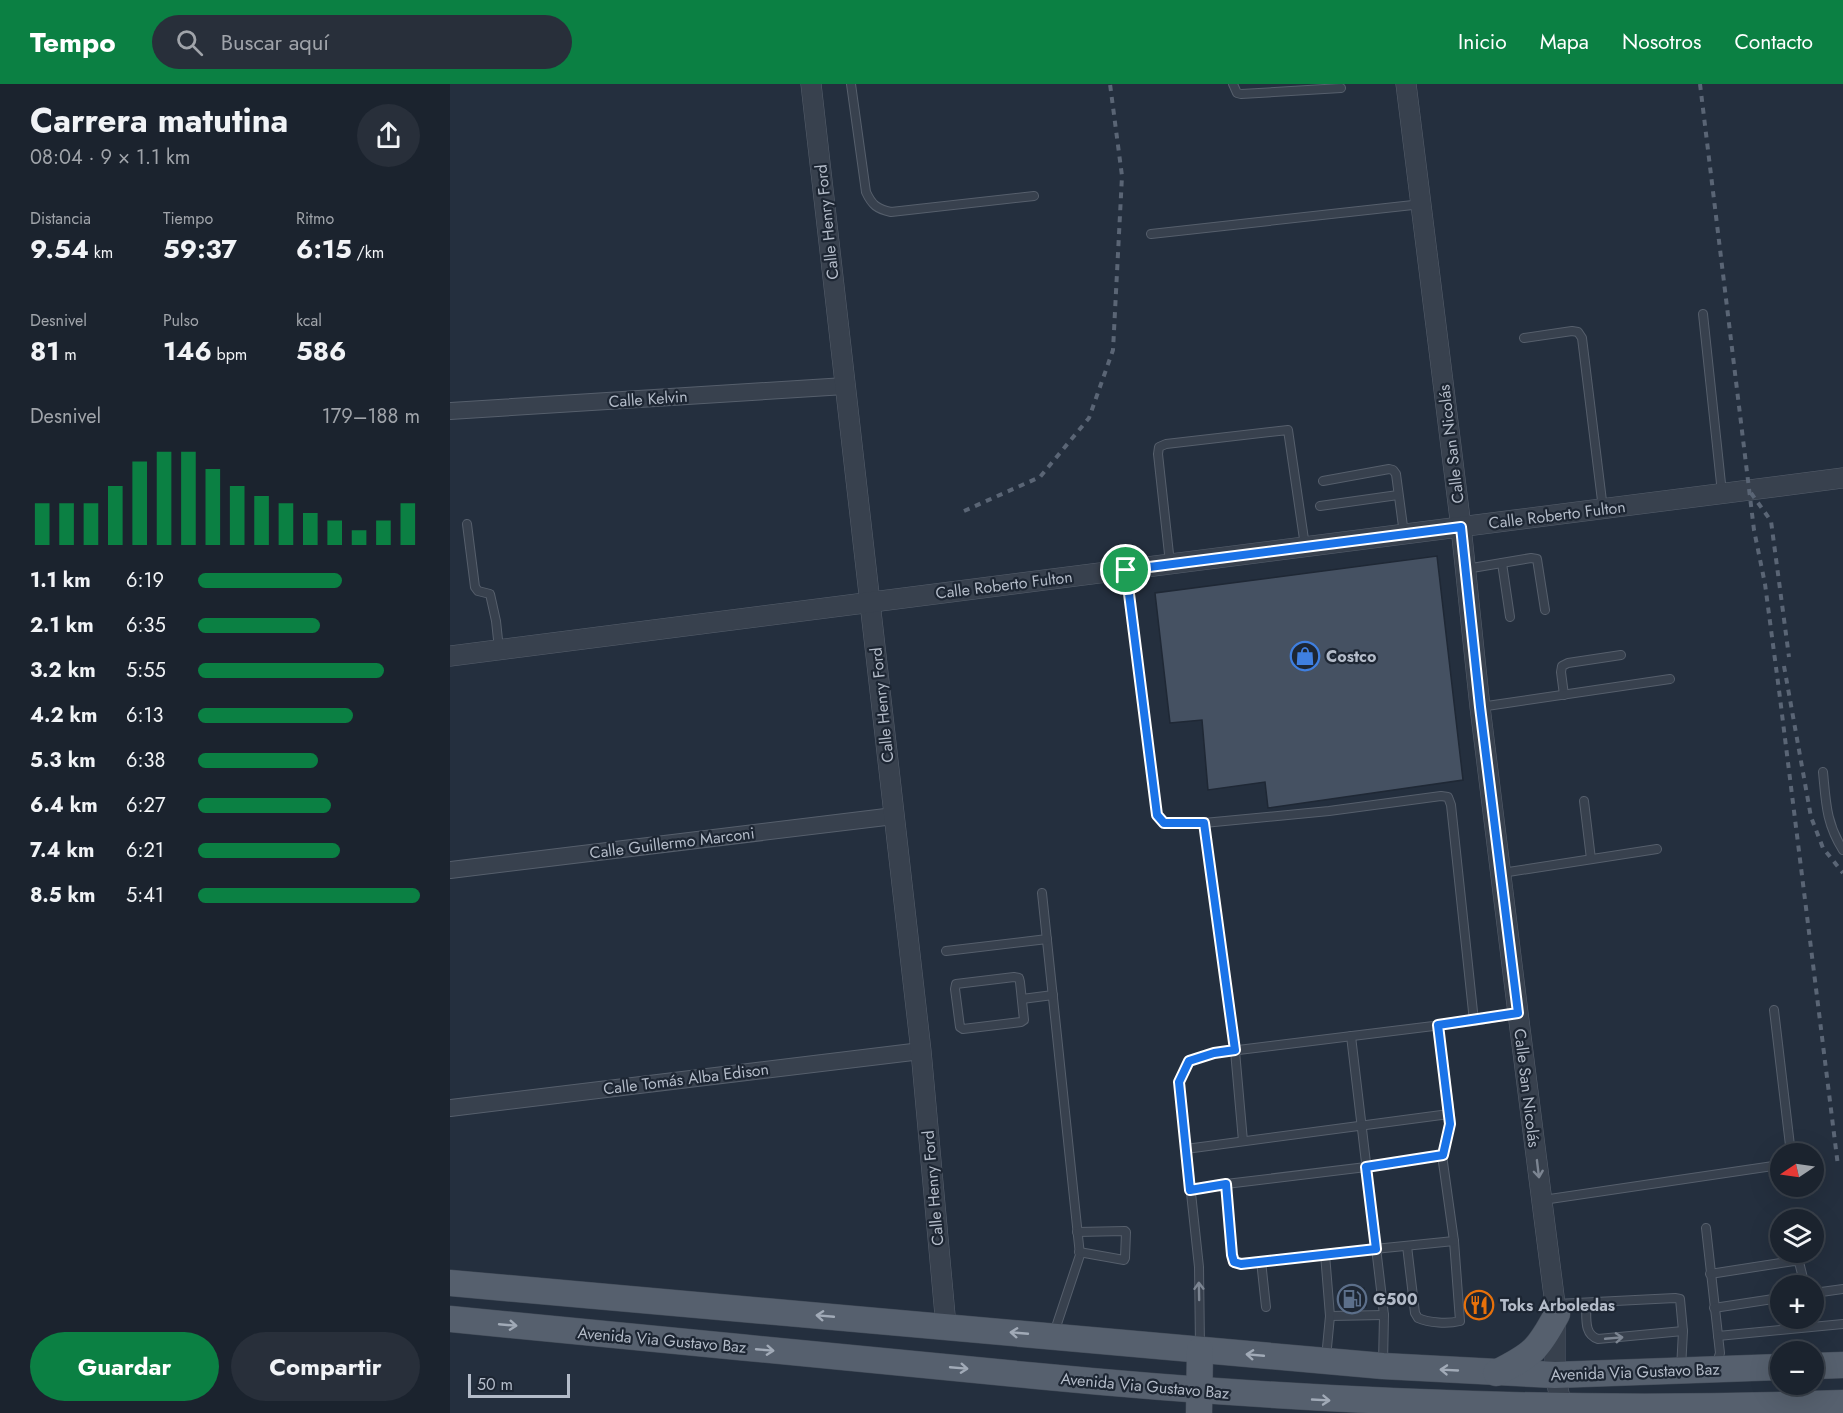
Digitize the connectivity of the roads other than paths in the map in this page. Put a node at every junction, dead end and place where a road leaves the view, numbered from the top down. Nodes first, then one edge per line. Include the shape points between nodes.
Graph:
1 (811, 84) edge
2 (851, 84) edge
3 (1233, 84) edge
4 (1406, 84) edge
5 (1341, 88) dead end
6 (1034, 196) dead end
7 (1422, 204) junction
8 (1151, 234) dead end
9 (1703, 314) dead end
10 (1524, 338) dead end
11 (845, 386) junction
12 (450, 411) edge
13 (1843, 478) edge
14 (1323, 481) dead end
15 (1722, 494) junction
16 (1398, 495) junction
17 (1320, 506) dead end
18 (1603, 509) junction
19 (467, 524) dead end
20 (1461, 527) junction
21 (1404, 534) junction
22 (1305, 547) junction
23 (1502, 563) junction
24 (1170, 564) junction
25 (1466, 569) junction
26 (1126, 570) junction
27 (870, 602) junction
28 (1545, 610) dead end
29 (1510, 617) dead end
30 (499, 649) junction
31 (1621, 655) dead end
32 (450, 656) edge
33 (1670, 679) dead end
34 (1564, 695) junction
35 (1480, 707) junction
36 (1823, 772) dead end
37 (1584, 801) dead end
38 (894, 816) junction
39 (1204, 823) junction
40 (1657, 849) dead end
41 (1843, 850) edge
42 (1591, 859) junction
43 (450, 870) edge
44 (1502, 873) junction
45 (1042, 893) dead end
46 (1047, 939) junction
47 (946, 951) dead end
48 (1053, 995) junction
49 (1022, 999) junction
50 (1774, 1010) dead end
51 (1518, 1013) junction
52 (1474, 1021) junction
53 (1438, 1025) junction
54 (1351, 1036) junction
55 (1235, 1050) junction
56 (921, 1051) junction
57 (450, 1108) edge
58 (1449, 1114) junction
59 (1362, 1126) junction
60 (1243, 1141) junction
61 (1790, 1143) edge
62 (1186, 1149) junction
63 (1443, 1155) junction
64 (1770, 1166) edge
65 (1366, 1167) junction
66 (1226, 1184) junction
67 (1190, 1190) junction
68 (1542, 1200) junction
69 (1706, 1228) dead end
70 (1077, 1232) junction
71 (1454, 1241) junction
72 (1407, 1246) junction
73 (1376, 1249) junction
74 (1079, 1252) junction
75 (1325, 1254) junction
76 (1261, 1261) junction
77 (1710, 1274) junction
78 (1803, 1275) edge
79 (450, 1283) edge
80 (1843, 1289) edge
81 (1824, 1292) edge
82 (1770, 1300) edge
83 (1586, 1303) junction
84 (1266, 1307) dead end
85 (1714, 1308) junction
86 (1556, 1309) junction
87 (1384, 1315) junction
88 (1330, 1316) junction
89 (450, 1319) edge
90 (1843, 1324) edge
91 (945, 1326) junction
92 (1683, 1331) junction
93 (1053, 1336) junction
94 (1718, 1336) junction
95 (1200, 1350) junction
96 (1326, 1361) junction
97 (1843, 1365) edge
98 (1383, 1366) junction
99 (1824, 1366) edge
100 (1770, 1367) edge
101 (1715, 1370) junction
102 (1681, 1371) junction
103 (1495, 1373) junction
104 (1555, 1375) junction
105 (1288, 1398) junction
106 (1200, 1402) edge
107 (1843, 1403) edge
108 (1763, 1410) edge
109 (1563, 1412) edge
110 (1249, 1413) edge

1 - 11 street, Calle Henry Ford
2 - 6 lane via 866,192 879,210 891,212
3 - 5 lane via 1241,94
4 - 7 street, Calle San Nicolás
7 - 8 lane
7 - 20 street, Calle San Nicolás
9 - 15 lane
10 - 18 lane via 1578,332 1582,338
11 - 12 street, Calle Kelvin
11 - 27 street, Calle Henry Ford
13 - 15 street, Calle Roberto Fulton
14 - 16 lane via 1389,469 1396,474
15 - 18 street, Calle Roberto Fulton
16 - 17 lane
16 - 21 lane
18 - 20 street, Calle Roberto Fulton
19 - 30 lane via 475,587 490,594
20 - 21 street, Calle Roberto Fulton
20 - 25 street, Calle San Nicolás
21 - 22 street, Calle Roberto Fulton
22 - 24 street, Calle Roberto Fulton
22 - 24 lane via 1288,430 1166,444 1159,447 1158,454
23 - 25 lane
23 - 28 lane via 1536,559
23 - 29 lane
24 - 26 street, Calle Roberto Fulton
25 - 35 street, Calle San Nicolás
26 - 27 street, Calle Roberto Fulton
26 - 39 lane via 1157,815 1164,823
27 - 30 street, Calle Roberto Fulton
27 - 38 street, Calle Henry Ford
30 - 32 street, Calle Roberto Fulton
31 - 34 lane via 1562,666
33 - 34 lane
34 - 35 lane
35 - 44 street, Calle San Nicolás
36 - 41 lane via 1828,819
37 - 42 lane
38 - 43 street, Calle Guillermo Marconi
38 - 56 street, Calle Henry Ford
39 - 52 lane via 1448,797
39 - 55 lane
40 - 42 lane
42 - 44 lane
44 - 51 street, Calle San Nicolás
45 - 46 lane
46 - 47 lane
46 - 48 lane
48 - 49 lane
48 - 70 lane
49 - 49 lane via 1018,978 960,982 955,990 958,1023 963,1029 1022,1022
50 - 61 lane
51 - 52 lane
51 -> 68 street, Calle San Nicolás
52 - 53 lane
53 - 54 lane
53 - 58 lane
54 - 55 lane
54 - 59 lane
55 - 60 lane
55 - 62 lane via 1189,1061 1179,1082
56 - 57 street, Calle Tomás Alba Edison
56 - 91 street, Calle Henry Ford
58 - 59 lane
58 - 63 lane
59 - 60 lane
59 - 65 lane
60 - 62 lane
62 - 67 lane
63 - 65 lane
63 - 71 lane
64 - 68 lane
65 - 66 lane
65 - 73 lane
66 - 67 lane
66 - 76 lane via 1234,1262
95 -> 67 lane via 1199,1267
68 - 86 street, Calle San Nicolás
69 - 77 lane
70 - 74 lane
70 - 74 lane via 1126,1232 1124,1260
71 - 72 lane
71 - 72 lane via 1461,1317 1454,1323 1418,1318
72 - 73 lane
73 - 75 lane
73 - 87 lane
74 - 93 lane
75 - 76 lane
75 - 88 lane
76 - 84 lane
77 - 78 lane via 1794,1261 1799,1262
77 - 85 lane
91 -> 79 main road, Avenida Via Gustavo Baz
80 - 81 lane
82 - 85 lane
83 - 86 lane
83 - 92 lane via 1680,1299
83 -> 92 lane via 1587,1332 1591,1337
85 - 94 lane
86 - 103 main road via 1543,1340 1523,1359
86 - 104 street, Calle San Nicolás
87 - 88 lane
87 - 98 lane
88 - 96 lane
89 -> 106 main road, Avenida Via Gustavo Baz
90 - 94 lane
93 -> 91 main road, Avenida Via Gustavo Baz
92 - 102 lane
93 - 95 main road, Avenida Via Gustavo Baz
94 - 101 lane via 1720,1353
96 -> 95 main road, Avenida Via Gustavo Baz
95 - 106 main road
96 - 98 main road, Avenida Via Gustavo Baz
97 - 99 main road
103 -> 98 main road, Avenida Via Gustavo Baz
100 - 101 main road, Avenida Via Gustavo Baz
101 - 102 main road, Avenida Via Gustavo Baz
102 - 104 main road, Avenida Via Gustavo Baz
103 - 104 main road, Avenida Via Gustavo Baz
104 - 109 street, Calle San Nicolás
105 - 106 main road, Avenida Via Gustavo Baz
105 -> 109 main road, Avenida Via Gustavo Baz
105 - 110 main road
107 - 108 main road, Avenida Via Gustavo Baz
108 - 109 main road, Avenida Via Gustavo Baz

